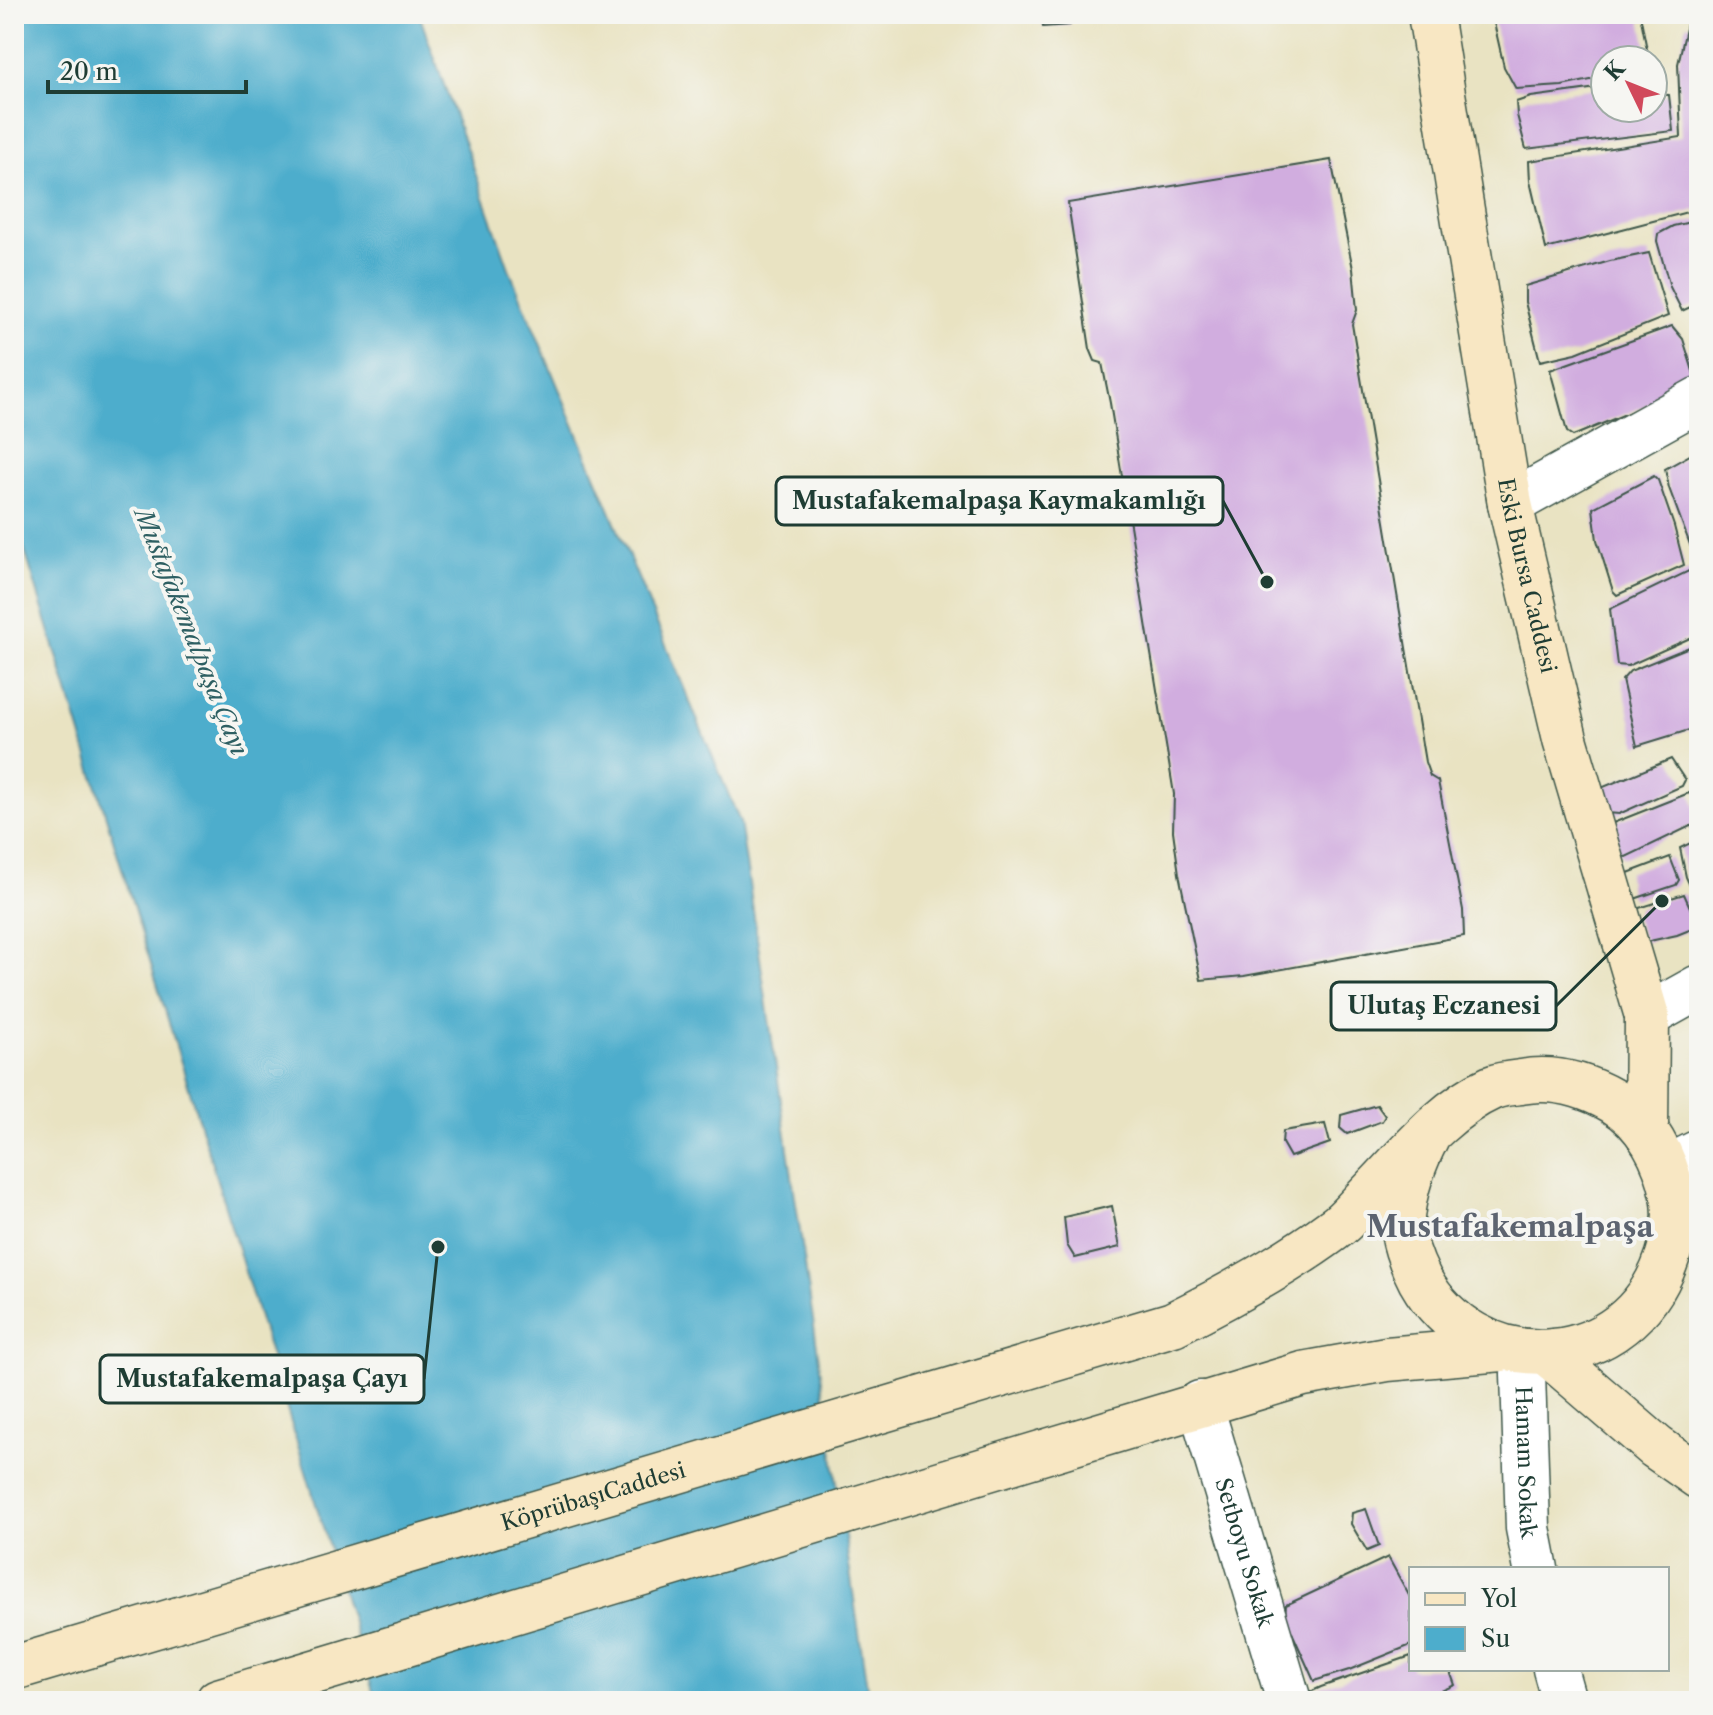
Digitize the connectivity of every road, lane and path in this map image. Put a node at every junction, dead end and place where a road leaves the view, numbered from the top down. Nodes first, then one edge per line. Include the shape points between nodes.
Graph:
1 (1430, 14) edge
2 (1699, 399) edge
3 (1510, 504) junction
4 (1699, 987) edge
5 (1647, 1016) junction
6 (1646, 1131) junction
7 (1427, 1137) junction
8 (1685, 1193) edge
9 (1526, 1351) junction
10 (1200, 1403) junction
11 (1699, 1477) edge
12 (1536, 1567) edge
13 (14, 1668) edge
14 (1556, 1671) edge
15 (218, 1701) edge
16 (1289, 1701) edge
17 (1564, 1701) edge

1 - 3 main road, Eski Bursa Caddesi
2 - 3 street
3 - 5 main road, Eski Bursa Caddesi via 1565,739
4 - 5 street
5 - 6 main road, Eski Bursa Caddesi
6 - 7 main road via 1616,1102 1577,1084 1535,1079 1494,1087 1457,1107
6 - 8 main road
7 - 9 main road via 1408,1177 1402,1220 1411,1264 1432,1302 1465,1331
7 - 13 main road, KöprübaşıCaddesi via 1337,1228 1240,1290 1173,1324
8 - 9 main road via 1671,1251 1654,1290 1626,1322 1589,1343
9 - 10 main road via 1387,1359 1303,1374
9 - 11 main road
9 - 12 street, Hamam Sokak via 1528,1528
10 - 15 main road
10 - 16 street, Setboyu Sokak
14 - 17 street

